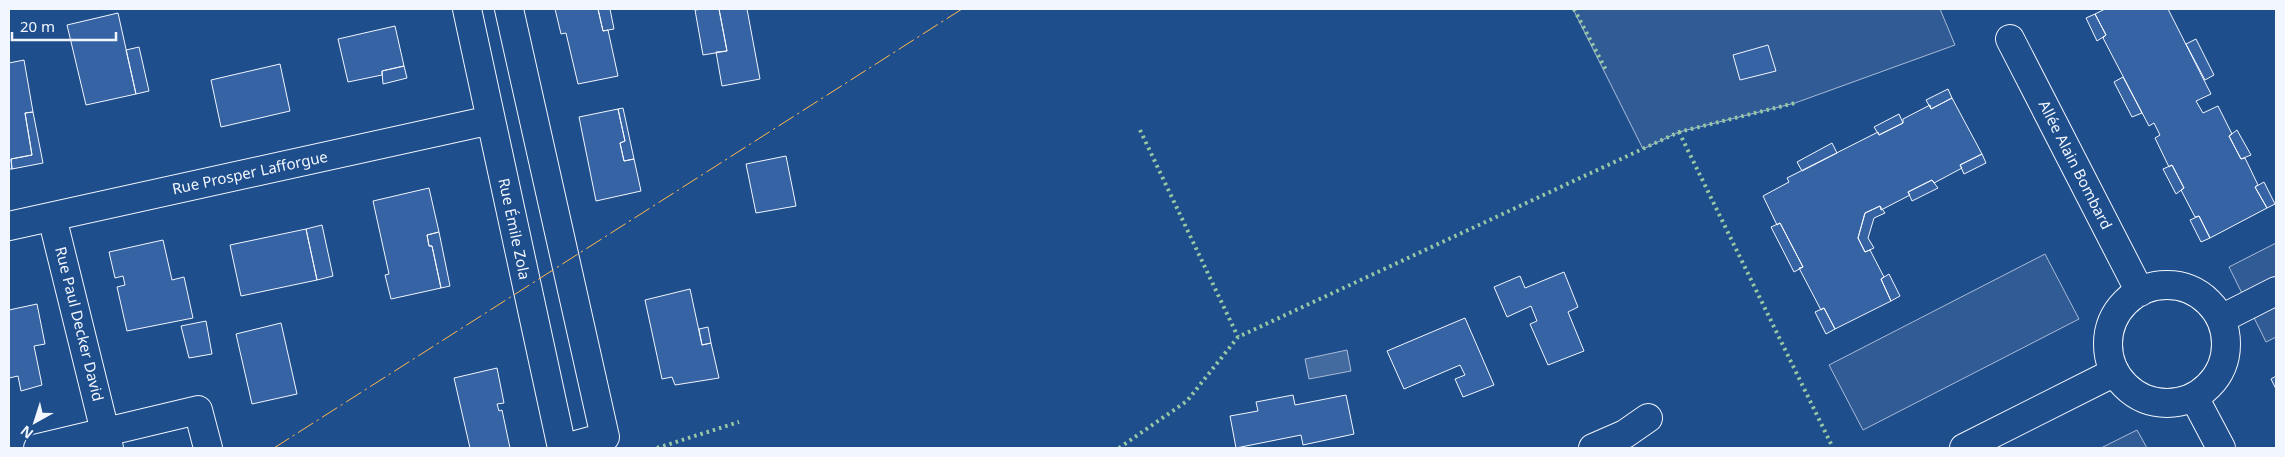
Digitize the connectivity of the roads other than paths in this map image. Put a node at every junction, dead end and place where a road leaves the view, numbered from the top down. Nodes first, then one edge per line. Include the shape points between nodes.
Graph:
1 (467, 9) edge
2 (509, 9) edge
3 (2010, 39) dead end
4 (491, 120) junction
5 (52, 217) junction
6 (9, 226) edge
7 (2276, 291) edge
8 (2140, 292) junction
9 (2221, 319) junction
10 (2115, 372) junction
11 (2194, 397) junction
12 (1648, 418) dead end
13 (107, 440) edge
14 (38, 448) edge
15 (208, 448) edge
16 (563, 448) edge
17 (1593, 448) edge
18 (1964, 448) edge
19 (2221, 448) edge

1 - 4 street, Rue Émile Zola
2 - 16 street, Rue Émile Zola via 605,437
3 - 8 street, Allée Alain Bombard
4 - 5 street, Rue Prosper Lafforgue
4 - 16 street, Rue Émile Zola
5 - 6 street, Rue Prosper Lafforgue
5 - 13 street, Rue Paul Decker David
7 - 9 street
8 - 9 street via 2163,285 2186,288 2206,300
8 - 10 street via 2122,306 2110,326 2108,350
9 - 11 street via 2226,341 2224,364 2213,383
10 - 11 street via 2129,390 2149,401 2172,403
10 - 18 street
11 - 19 street
12 - 17 street via 1625,434
13 - 14 street
13 - 15 street via 198,410

